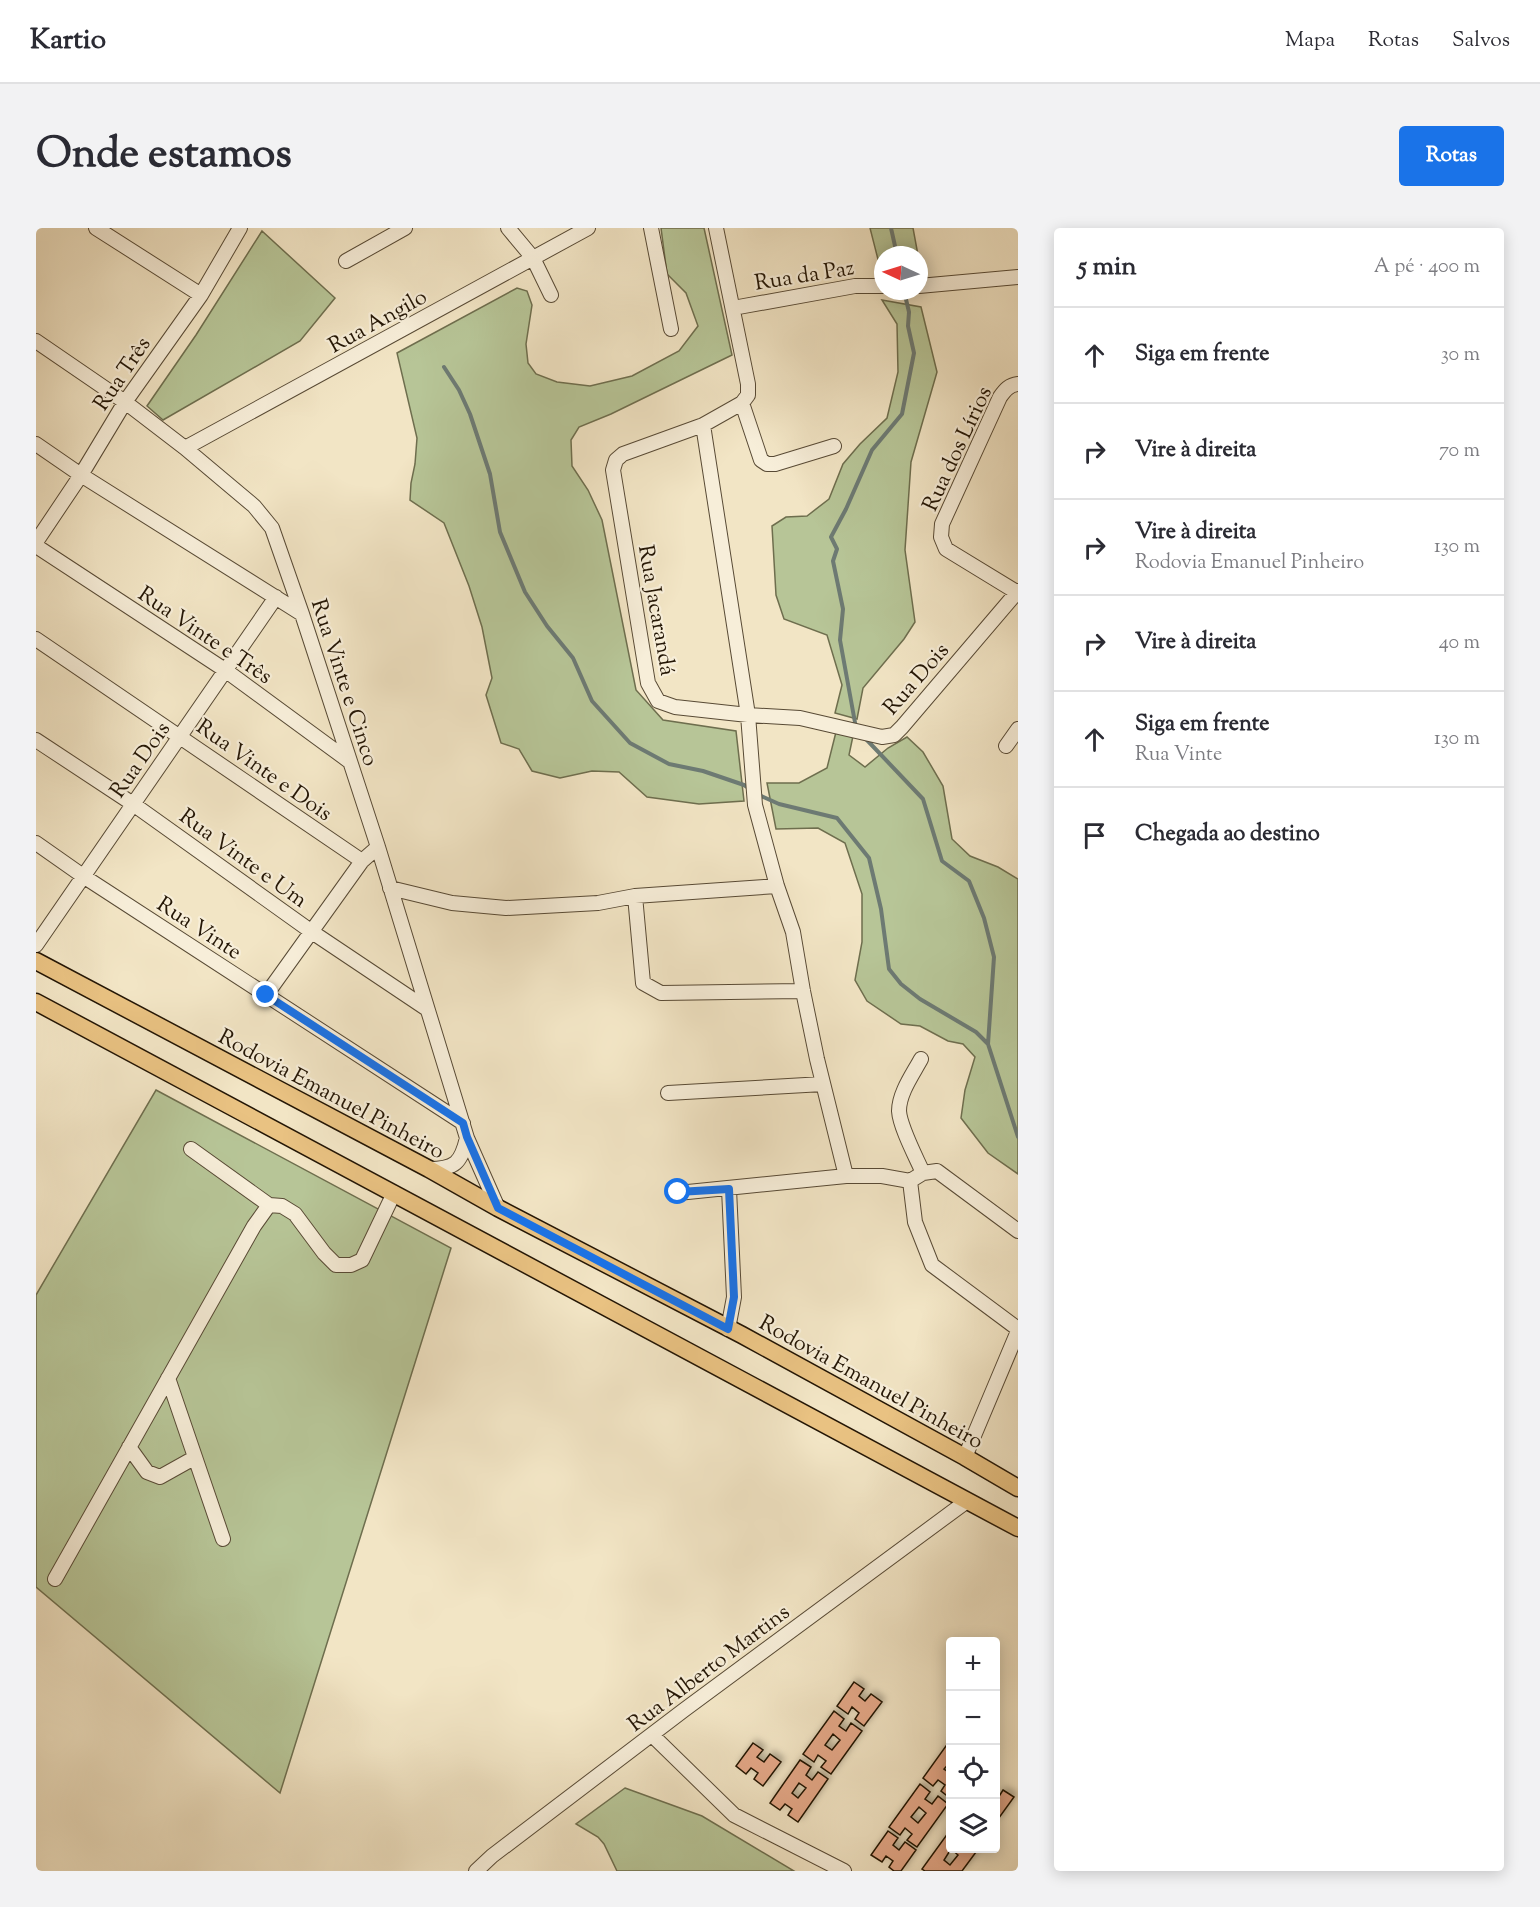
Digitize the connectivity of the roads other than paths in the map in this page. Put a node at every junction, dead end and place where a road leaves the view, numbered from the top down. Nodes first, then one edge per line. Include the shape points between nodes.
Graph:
1 (96, 228) edge
2 (240, 228) edge
3 (405, 228) edge
4 (508, 228) edge
5 (588, 228) edge
6 (651, 228) edge
7 (716, 228) edge
8 (533, 258) junction
9 (346, 261) dead end
10 (1018, 277) edge
11 (874, 286) edge
12 (928, 286) edge
13 (201, 295) junction
14 (551, 295) dead end
15 (733, 308) junction
16 (671, 329) dead end
17 (36, 341) edge
18 (1018, 384) edge
19 (125, 402) junction
20 (742, 403) junction
21 (703, 426) junction
22 (36, 444) edge
23 (834, 446) dead end
24 (185, 448) junction
25 (81, 475) junction
26 (36, 544) edge
27 (1018, 592) edge
28 (276, 597) junction
29 (302, 614) junction
30 (36, 639) edge
31 (225, 670) junction
32 (748, 715) junction
33 (1018, 729) edge
34 (180, 736) junction
35 (36, 740) edge
36 (1006, 746) dead end
37 (349, 761) junction
38 (133, 804) junction
39 (36, 843) edge
40 (378, 847) junction
41 (362, 861) junction
42 (83, 876) junction
43 (777, 886) junction
44 (390, 888) junction
45 (635, 896) junction
46 (312, 932) junction
47 (36, 945) edge
48 (36, 961) edge
49 (803, 991) junction
50 (266, 995) junction
51 (36, 1002) edge
52 (427, 1009) junction
53 (921, 1059) dead end
54 (823, 1084) junction
55 (668, 1093) dead end
56 (463, 1123) junction
57 (467, 1137) junction
58 (191, 1149) dead end
59 (429, 1169) junction
60 (923, 1173) junction
61 (846, 1176) junction
62 (910, 1181) junction
63 (729, 1189) junction
64 (678, 1192) dead end
65 (394, 1193) junction
66 (269, 1205) junction
67 (498, 1208) junction
68 (1018, 1231) edge
69 (728, 1329) junction
70 (1018, 1330) edge
71 (168, 1378) junction
72 (129, 1448) junction
73 (964, 1457) junction
74 (194, 1458) junction
75 (1018, 1488) edge
76 (968, 1501) junction
77 (1018, 1528) edge
78 (223, 1539) dead end
79 (55, 1579) dead end
80 (652, 1735) junction
81 (476, 1871) edge
82 (844, 1871) edge

1 - 13 street
2 - 13 street, Rua Três
3 - 9 street
4 - 8 street
5 - 8 street, Rua Angilo
6 - 16 street
7 - 15 street
8 - 14 street
8 - 24 street, Rua Angilo
10 - 12 street
11 - 15 street, Rua da Paz
13 - 19 street, Rua Três
15 - 20 street via 748,384 748,395
17 - 19 street, Rua Vinte e Cinco
18 - 27 street, Rua dos Lírios via 1005,389 1000,397 942,524 941,537 946,549
19 - 24 street, Rua Vinte e Cinco
19 - 25 street, Rua Três
20 - 21 street
20 - 23 street via 761,460 766,464
21 - 32 street
21 - 32 street, Rua Jacarandá via 623,454 613,470 648,683 658,701 675,707
22 - 25 street
24 - 29 street, Rua Vinte e Cinco via 254,506 272,528
25 - 26 street, Rua Três
25 - 28 street
26 - 31 street, Rua Vinte e Três
27 - 32 street, Rua Dois via 894,735 882,737 800,718
28 - 29 street
28 - 31 street, Rua Dois
29 - 37 street, Rua Vinte e Cinco
30 - 34 street, Rua Vinte e Dois
31 - 34 street, Rua Dois
31 - 37 street, Rua Vinte e Três
32 - 43 street via 755,805
33 - 36 street
34 - 38 street, Rua Dois
34 - 41 street, Rua Vinte e Dois
35 - 38 street, Rua Vinte e Um
37 - 40 street, Rua Vinte e Cinco
38 - 42 street, Rua Dois
38 - 46 street, Rua Vinte e Um
39 - 42 street, Rua Vinte
40 - 41 street
40 - 44 street, Rua Vinte e Cinco
41 - 46 street
42 - 47 street, Rua Dois
42 - 50 street, Rua Vinte
43 - 45 street
43 - 49 street via 793,932
44 - 45 street via 452,903 506,908 598,903
44 - 52 street, Rua Vinte e Cinco
45 - 49 street via 643,983 662,993
46 - 50 street
46 - 52 street, Rua Vinte e Um
48 - 59 main road, Rodovia Emanuel Pinheiro
49 - 54 street
50 - 56 street, Rua Vinte
51 - 65 main road
52 - 56 street, Rua Vinte e Cinco
53 - 60 street via 899,1110
54 - 55 street
54 - 61 street
56 - 57 street, Rua Vinte e Cinco
57 - 59 street via 457,1162 446,1169
57 - 67 street, Rua Vinte e Cinco
58 - 66 street
59 - 67 main road, Rodovia Emanuel Pinheiro
60 - 62 street
60 - 68 street via 937,1171
61 - 62 street
61 - 63 street
62 - 70 street via 915,1222 932,1265
63 - 64 street
63 - 69 street via 734,1297
65 - 66 street via 362,1260 351,1265 336,1265 295,1214 282,1206
65 - 76 main road
66 - 71 street
67 - 69 main road, Rodovia Emanuel Pinheiro
69 - 73 main road, Rodovia Emanuel Pinheiro
70 - 73 street
71 - 72 street
71 - 74 street
72 - 74 street via 147,1472 160,1477
72 - 79 street
73 - 75 main road, Rodovia Emanuel Pinheiro
74 - 78 street
76 - 77 main road
76 - 80 street, Rua Alberto Martins
80 - 81 street, Rua Alberto Martins
80 - 82 street via 734,1815

